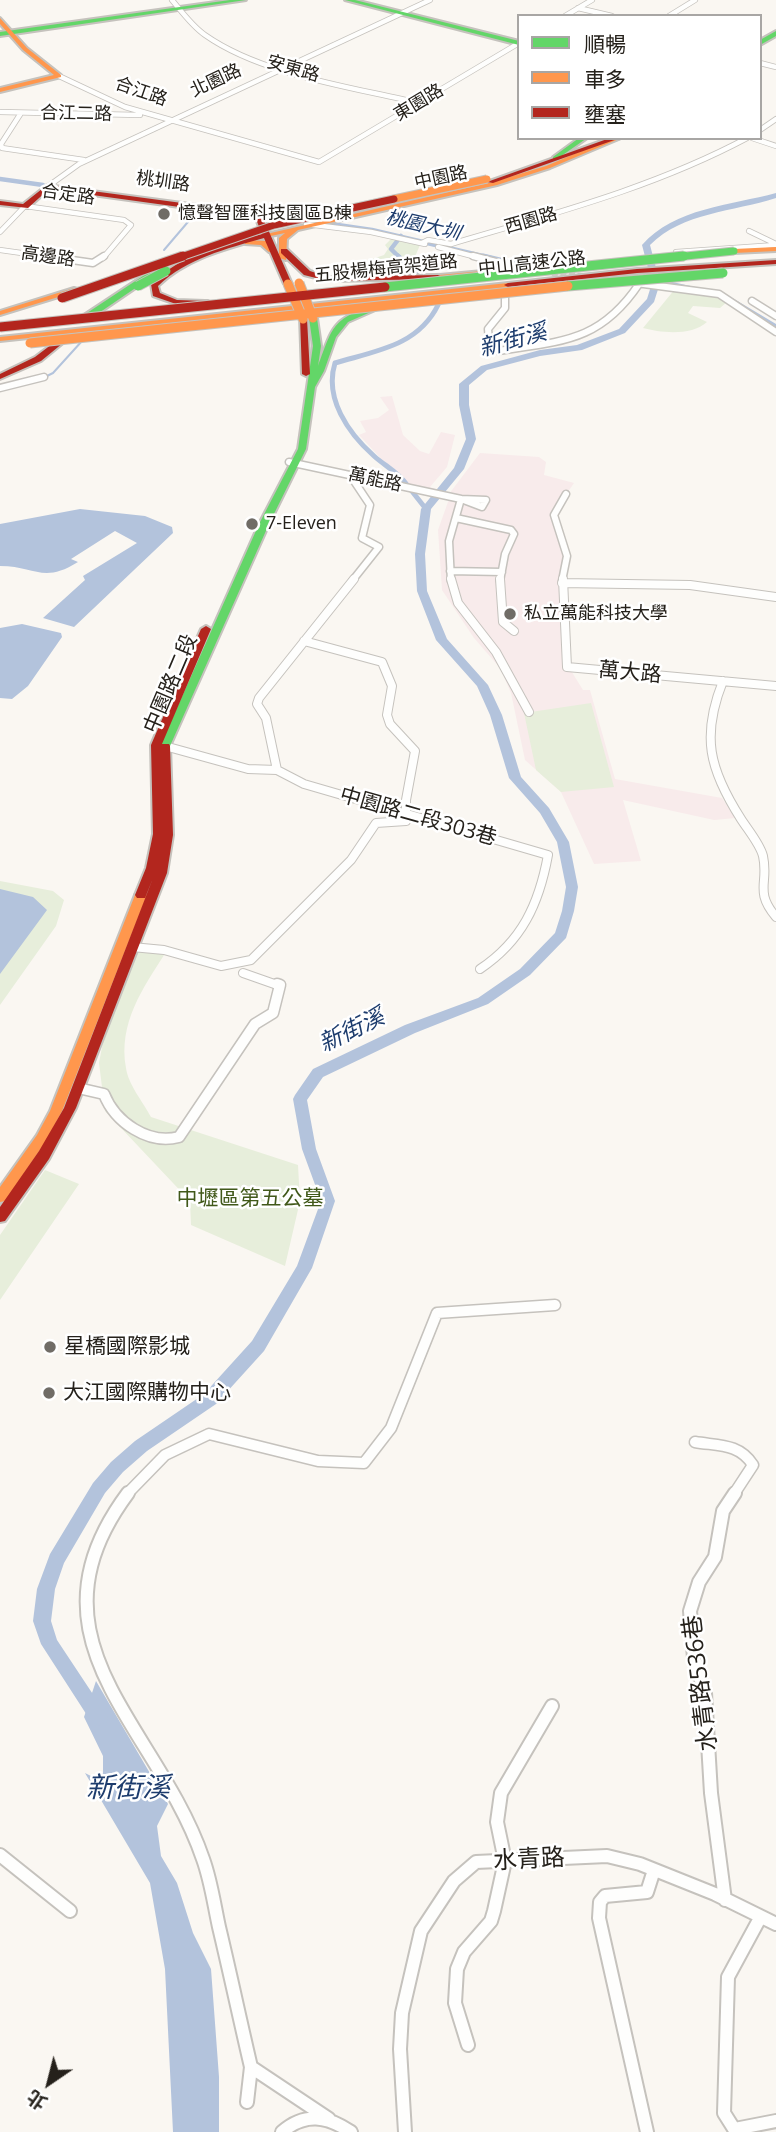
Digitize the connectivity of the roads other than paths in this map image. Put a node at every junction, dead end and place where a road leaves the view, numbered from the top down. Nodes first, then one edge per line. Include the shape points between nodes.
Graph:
1 (243, 0) edge
2 (348, 0) edge
3 (430, 0) edge
4 (592, 0) edge
5 (695, 0) edge
6 (176, 4) edge
7 (578, 8) junction
8 (403, 14) junction
9 (568, 14) edge
10 (604, 14) edge
11 (672, 14) edge
12 (0, 20) edge
13 (5, 33) edge
14 (517, 42) edge
15 (517, 44) edge
16 (286, 68) junction
17 (59, 76) junction
18 (0, 90) edge
19 (419, 103) junction
20 (0, 111) edge
21 (22, 113) junction
22 (153, 116) junction
23 (171, 121) junction
24 (580, 140) edge
25 (601, 140) edge
26 (613, 140) edge
27 (613, 140) edge
28 (745, 140) edge
29 (756, 140) edge
30 (776, 146) edge
31 (555, 158) junction
32 (86, 160) junction
33 (319, 162) joint
34 (526, 168) junction
35 (489, 181) junction
36 (48, 186) junction
37 (0, 203) edge
38 (25, 206) junction
39 (344, 207) junction
40 (323, 213) junction
41 (302, 225) junction
42 (266, 229) junction
43 (749, 231) dead end
44 (0, 232) edge
45 (425, 242) junction
46 (232, 245) junction
47 (776, 246) edge
48 (0, 250) edge
49 (199, 252) junction
50 (280, 253) junction
51 (776, 256) edge
52 (97, 262) joint
53 (660, 262) junction
54 (776, 262) edge
55 (514, 267) dead end
56 (161, 269) junction
57 (776, 269) edge
58 (638, 276) junction
59 (438, 277) junction
60 (606, 279) dead end
61 (449, 290) junction
62 (505, 292) dead end
63 (752, 301) dead end
64 (0, 314) edge
65 (776, 316) edge
66 (87, 317) junction
67 (308, 318) junction
68 (0, 327) edge
69 (776, 332) edge
70 (0, 333) edge
71 (0, 339) edge
72 (0, 346) edge
73 (0, 373) edge
74 (44, 377) dead end
75 (313, 385) junction
76 (0, 388) edge
77 (293, 463) junction
78 (350, 475) junction
79 (566, 494) dead end
80 (456, 518) junction
81 (450, 571) junction
82 (502, 572) junction
83 (562, 583) junction
84 (776, 597) edge
85 (514, 631) dead end
86 (304, 641) junction
87 (723, 681) junction
88 (776, 686) edge
89 (529, 712) dead end
90 (160, 745) junction
91 (276, 770) junction
92 (406, 815) junction
93 (776, 917) edge
94 (127, 947) junction
95 (480, 968) dead end
96 (243, 973) dead end
97 (78, 1088) junction
98 (5, 1192) edge
99 (0, 1217) edge
100 (555, 1305) dead end
101 (695, 1442) dead end
102 (552, 1706) dead end
103 (0, 1855) edge
104 (505, 1861) junction
105 (654, 1870) junction
106 (725, 1900) junction
107 (70, 1911) dead end
108 (760, 1918) junction
109 (776, 1924) edge
110 (468, 2045) dead end
111 (251, 2067) junction
112 (247, 2102) dead end
113 (329, 2119) junction
114 (776, 2121) edge
115 (736, 2130) edge
116 (282, 2132) edge
117 (351, 2132) edge
118 (405, 2132) edge
119 (647, 2132) edge

1 - 6 main road
2 - 8 main road
3 - 8 street, 北園路
4 - 7 street
5 - 11 street
6 - 13 main road
6 - 16 street, 安東路 via 208,37
7 - 9 street
7 - 10 street
8 - 14 main road
8 - 16 street, 北園路
12 - 13 main road, 合江路
13 - 17 main road, 合江路
15 - 19 street, 東園路
16 - 19 street, 安東路
16 - 23 street, 北園路
17 - 18 main road
17 - 22 street, 合江路
19 - 33 street, 東園路
20 - 21 street, 合江二路
21 - 22 street, 合江二路
21 - 32 street via 2,148
22 - 23 street, 合江路
23 - 32 street, 北園路
23 - 33 street, 合江路
24 - 31 main road
25 - 31 main road, 中園路
26 - 35 main road
27 - 41 main road, 中園路 via 560,163 477,189
28 - 45 street, 西園路 via 710,159 614,196 451,244
29 - 30 street
31 - 34 main road, 中園路
32 - 36 street, 北園路
34 - 35 main road
34 - 39 main road, 中園路
35 - 40 main road, bridge
35 - 66 main road, bridge via 279,227 207,251
36 - 38 main road, 北園路
36 - 42 main road, 桃圳路 via 254,215
37 - 38 main road, 合定路
38 - 44 street
38 - 52 street, 合定路 via 130,222 131,227
39 - 40 main road
39 - 42 main road, 中園路
40 - 42 main road
40 - 64 main road, bridge via 243,234 62,298
41 - 42 main road, 中園路
41 - 45 street, 西園路
41 - 50 main road via 283,238
42 - 46 main road
42 - 49 main road
42 - 50 main road
42 - 56 main road
43 - 47 street
45 - 55 street
46 - 49 main road
46 - 50 main road via 259,242
47 - 53 street
47 - 68 main road, 五股楊梅高架道路, bridge
48 - 52 street, 高邊路
49 - 56 main road
49 - 59 main road via 162,277 154,286 156,293 176,302 203,303
49 - 64 main road
49 - 66 main road via 133,280
50 - 59 main road via 307,273 328,279
50 - 67 main road, bridge
51 - 53 main road, 中山高速公路
53 - 54 main road, 中山高速公路
53 - 58 main road, 中山高速公路
56 - 66 main road
57 - 72 main road, 五股楊梅高架道路, bridge via 559,287
58 - 59 main road via 500,269
58 - 60 street
58 - 61 main road, 中山高速公路
58 - 62 street via 619,313 596,327 557,341 498,351 489,340 488,329 505,308
58 - 69 street via 670,288 719,294
58 - 70 main road, 中山高速公路
61 - 71 main road, 中山高速公路
61 - 75 main road via 364,310 341,324 328,340
63 - 65 street
66 - 73 main road, bridge
67 - 75 main road, 中園路二段 via 317,346
67 - 77 main road, 中園路二段 via 307,363
74 - 76 street
75 - 77 main road, 中園路二段 via 307,428
77 - 78 street, 萬能路
77 - 90 main road, 中園路二段 via 265,502 189,663
78 - 80 street, 萬能路 via 457,498
78 - 86 street via 370,505 362,538 379,547
79 - 83 street, 萬大路 via 554,515 567,556
80 - 81 street via 449,541
80 - 82 street via 511,530 514,534 503,556
81 - 82 street
81 - 89 street via 458,603 496,652
82 - 85 street via 500,608 503,622
83 - 84 street via 690,585
83 - 87 street, 萬大路 via 567,667
86 - 91 street via 257,704 268,726
86 - 92 street via 382,662 392,686 390,724 415,751
87 - 88 street, 萬大路
87 - 93 street via 710,707 712,757 732,808 763,853 762,901
90 - 91 street, 中園路二段303巷 via 248,769
90 - 94 main road, 中園路二段 via 158,841
91 - 92 street, 中園路二段303巷 via 304,784
92 - 94 street via 406,821 376,823 344,867 251,960 239,966 220,968 158,946
92 - 95 street, 中園路二段303巷 via 548,855 541,896 530,920 495,960
94 - 97 main road, 中園路二段
94 - 98 main road, 中園路二段 via 56,1111
96 - 97 street via 280,985 272,1013 255,1024 179,1137 160,1137 135,1128 111,1112 104,1094
97 - 98 main road, 中園路二段 via 53,1140
98 - 99 main road, 中園路二段
100 - 111 street via 437,1313 391,1427 364,1464 318,1461 209,1434 165,1455 126,1496 91,1562 85,1599 90,1642 135,1731 183,1807 204,1861
101 - 106 street, 水青路536巷 via 730,1445 748,1456 753,1465 723,1511 715,1557 699,1582 690,1611 694,1658 705,1693 711,1793
102 - 104 street via 501,1793 497,1822
103 - 107 street
104 - 105 street, 水青路 via 607,1856
104 - 110 street via 491,1921 464,1952 457,1969 455,2003
104 - 118 street, 水青路 via 476,1862 468,1868 432,1910 421,1931 402,2013
105 - 106 street, 水青路
105 - 119 street via 647,1892 605,1896 599,1910
106 - 108 street, 水青路
108 - 109 street, 水青路
108 - 115 street via 728,1977 724,2113
111 - 112 street
111 - 113 street
113 - 116 street via 299,2118
113 - 117 street
114 - 115 street

